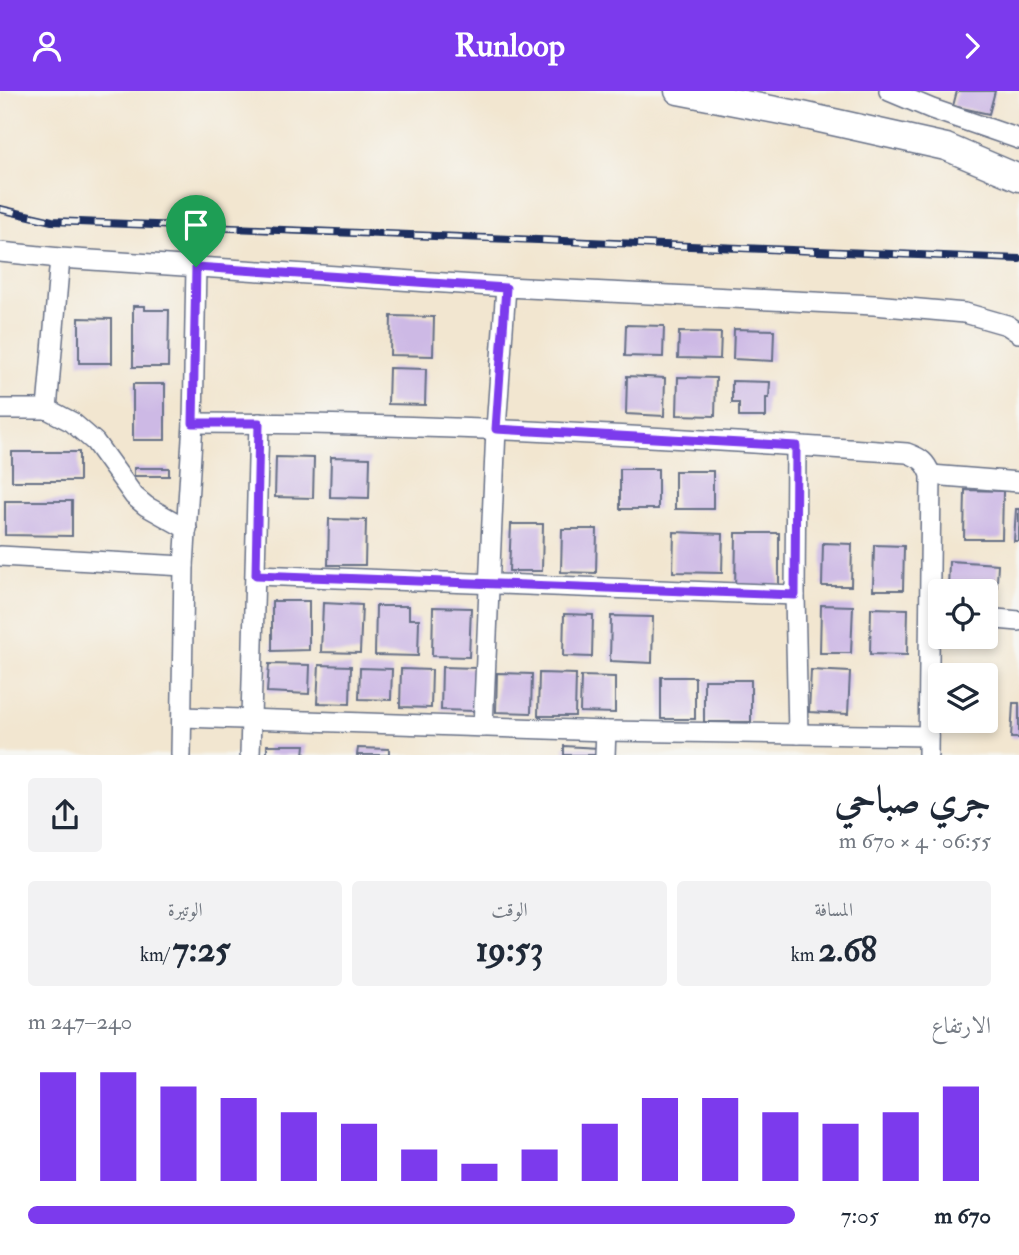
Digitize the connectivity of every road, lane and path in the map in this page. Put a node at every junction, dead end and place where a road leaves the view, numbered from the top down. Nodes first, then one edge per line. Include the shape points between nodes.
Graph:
1 (890, 91) edge
2 (690, 92) edge
3 (732, 96) edge
4 (934, 100) edge
5 (1019, 139) edge
6 (1019, 179) edge
7 (0, 252) edge
8 (60, 258) junction
9 (196, 267) junction
10 (506, 288) junction
11 (1019, 333) edge
12 (0, 409) edge
13 (47, 409) junction
14 (193, 423) junction
15 (259, 423) junction
16 (496, 429) junction
17 (796, 446) junction
18 (931, 475) junction
19 (1019, 482) edge
20 (187, 529) junction
21 (0, 556) edge
22 (184, 566) junction
23 (256, 575) junction
24 (934, 579) edge
25 (489, 585) junction
26 (795, 595) junction
27 (998, 619) edge
28 (1019, 621) edge
29 (933, 649) edge
30 (183, 717) junction
31 (250, 719) junction
32 (484, 727) junction
33 (606, 731) junction
34 (798, 734) junction
35 (928, 745) edge
36 (181, 754) edge
37 (250, 754) edge
38 (605, 754) edge

1 - 4 street
2 - 3 street
3 - 6 street via 946,147
4 - 5 street
7 - 8 street
8 - 9 street
8 - 13 street
9 - 10 street
9 - 14 street
10 - 11 street via 887,306 965,313
10 - 16 street
12 - 13 street
13 - 20 street via 95,442 134,496
14 - 15 street
14 - 20 street
15 - 16 street
15 - 23 street
16 - 17 street
16 - 25 street
17 - 18 street via 907,453 925,462
17 - 26 street
18 - 19 street
18 - 24 street
20 - 22 street
21 - 22 street
22 - 30 street
23 - 25 street
23 - 31 street
25 - 26 street
25 - 32 street
26 - 34 street
27 - 28 street
29 - 35 street
30 - 31 street
30 - 36 street
31 - 32 street
31 - 37 street
32 - 33 street
33 - 34 street
33 - 38 street
34 - 35 street

